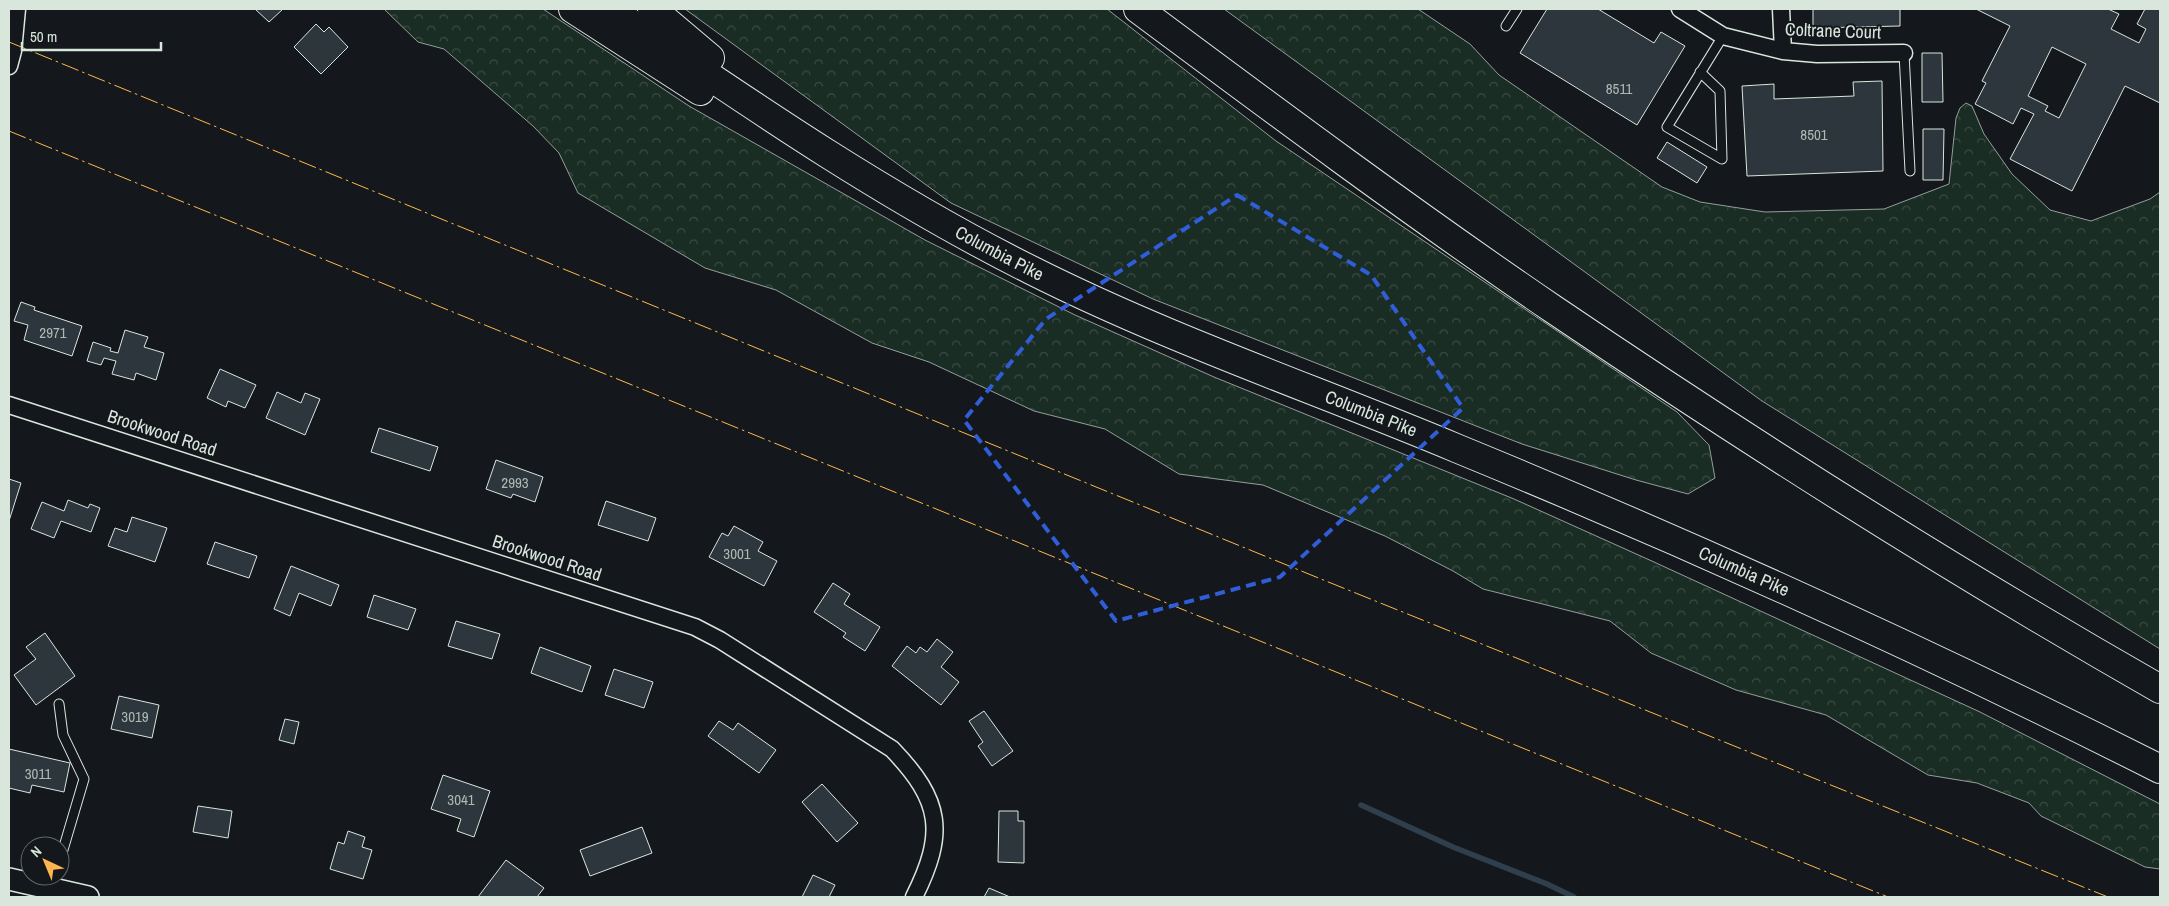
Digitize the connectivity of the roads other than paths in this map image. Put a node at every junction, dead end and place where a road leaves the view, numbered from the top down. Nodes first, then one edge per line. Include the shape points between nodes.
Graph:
1 (17, 9) edge
2 (573, 9) edge
3 (610, 9) edge
4 (652, 9) edge
5 (1138, 9) edge
6 (1517, 9) edge
7 (1680, 9) edge
8 (1782, 9) edge
9 (1506, 26) dead end
10 (1722, 36) junction
11 (1783, 51) junction
12 (1904, 53) joint
13 (9, 66) edge
14 (1700, 72) junction
15 (811, 143) junction
16 (1910, 171) dead end
17 (913, 206) junction
18 (9, 405) edge
19 (2160, 690) edge
20 (59, 704) dead end
21 (2160, 769) edge
22 (67, 836) edge
23 (62, 886) edge
24 (88, 897) edge
25 (914, 897) edge

1 - 13 street
2 - 17 highway via 805,153
3 - 15 highway, Columbia Pike
4 - 15 highway
5 - 19 highway via 1560,314 1792,467
6 - 9 lane
7 - 10 street, Coltrane Court
8 - 11 street
10 - 11 street, Coltrane Court
10 - 14 lane
11 - 12 street, Coltrane Court
12 - 16 lane
14 - 14 lane via 1667,127 1722,159 1720,91
15 - 17 highway, Columbia Pike
17 - 21 highway, Columbia Pike via 1031,270 1130,316 1457,448 1727,563 1925,654
18 - 25 street, Brookwood Road via 671,619 720,640 892,749 912,770 926,790 934,815 934,841 928,868
20 - 22 lane via 64,735 84,779
23 - 24 street

